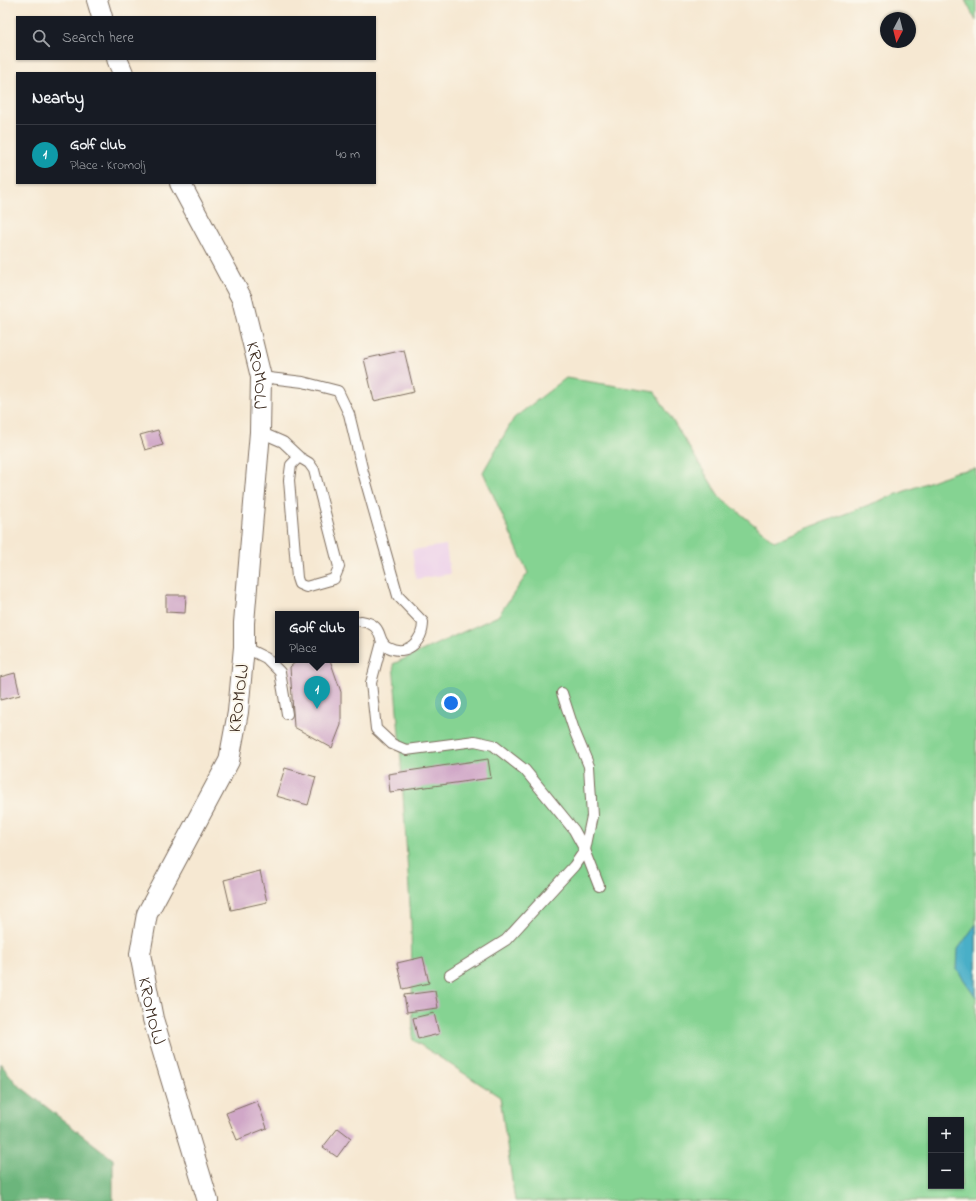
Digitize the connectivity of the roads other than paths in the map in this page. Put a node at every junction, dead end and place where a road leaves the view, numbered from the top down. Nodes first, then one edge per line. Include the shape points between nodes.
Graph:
1 (97, 0) edge
2 (102, 16) edge
3 (117, 60) edge
4 (123, 72) edge
5 (181, 184) edge
6 (261, 377) junction
7 (260, 432) junction
8 (300, 457) junction
9 (362, 621) dead end
10 (382, 642) junction
11 (244, 647) junction
12 (562, 693) dead end
13 (287, 714) dead end
14 (585, 850) junction
15 (599, 886) dead end
16 (450, 975) dead end
17 (208, 1201) edge

1 - 2 street
3 - 4 street
5 - 6 street, KROMOLJ via 242,298
6 - 7 street, KROMOLJ
6 - 10 lane via 303,382 338,391 349,414 398,596 424,622 421,637 410,647 403,650 395,649
7 - 8 lane via 284,442
7 - 11 street, KROMOLJ
8 - 8 lane via 291,465 289,480 297,578 299,584 306,587 334,579 339,567 314,470
9 - 10 lane via 368,622 378,630
10 - 14 lane via 371,683 376,729 392,744 406,750 475,741 493,745 525,770 574,830
11 - 13 lane via 266,658 280,672
11 - 17 street, KROMOLJ via 238,712 229,761 147,914 140,954 152,1019
12 - 14 lane via 589,766 592,816
14 - 15 lane
14 - 16 lane via 574,866 506,940

